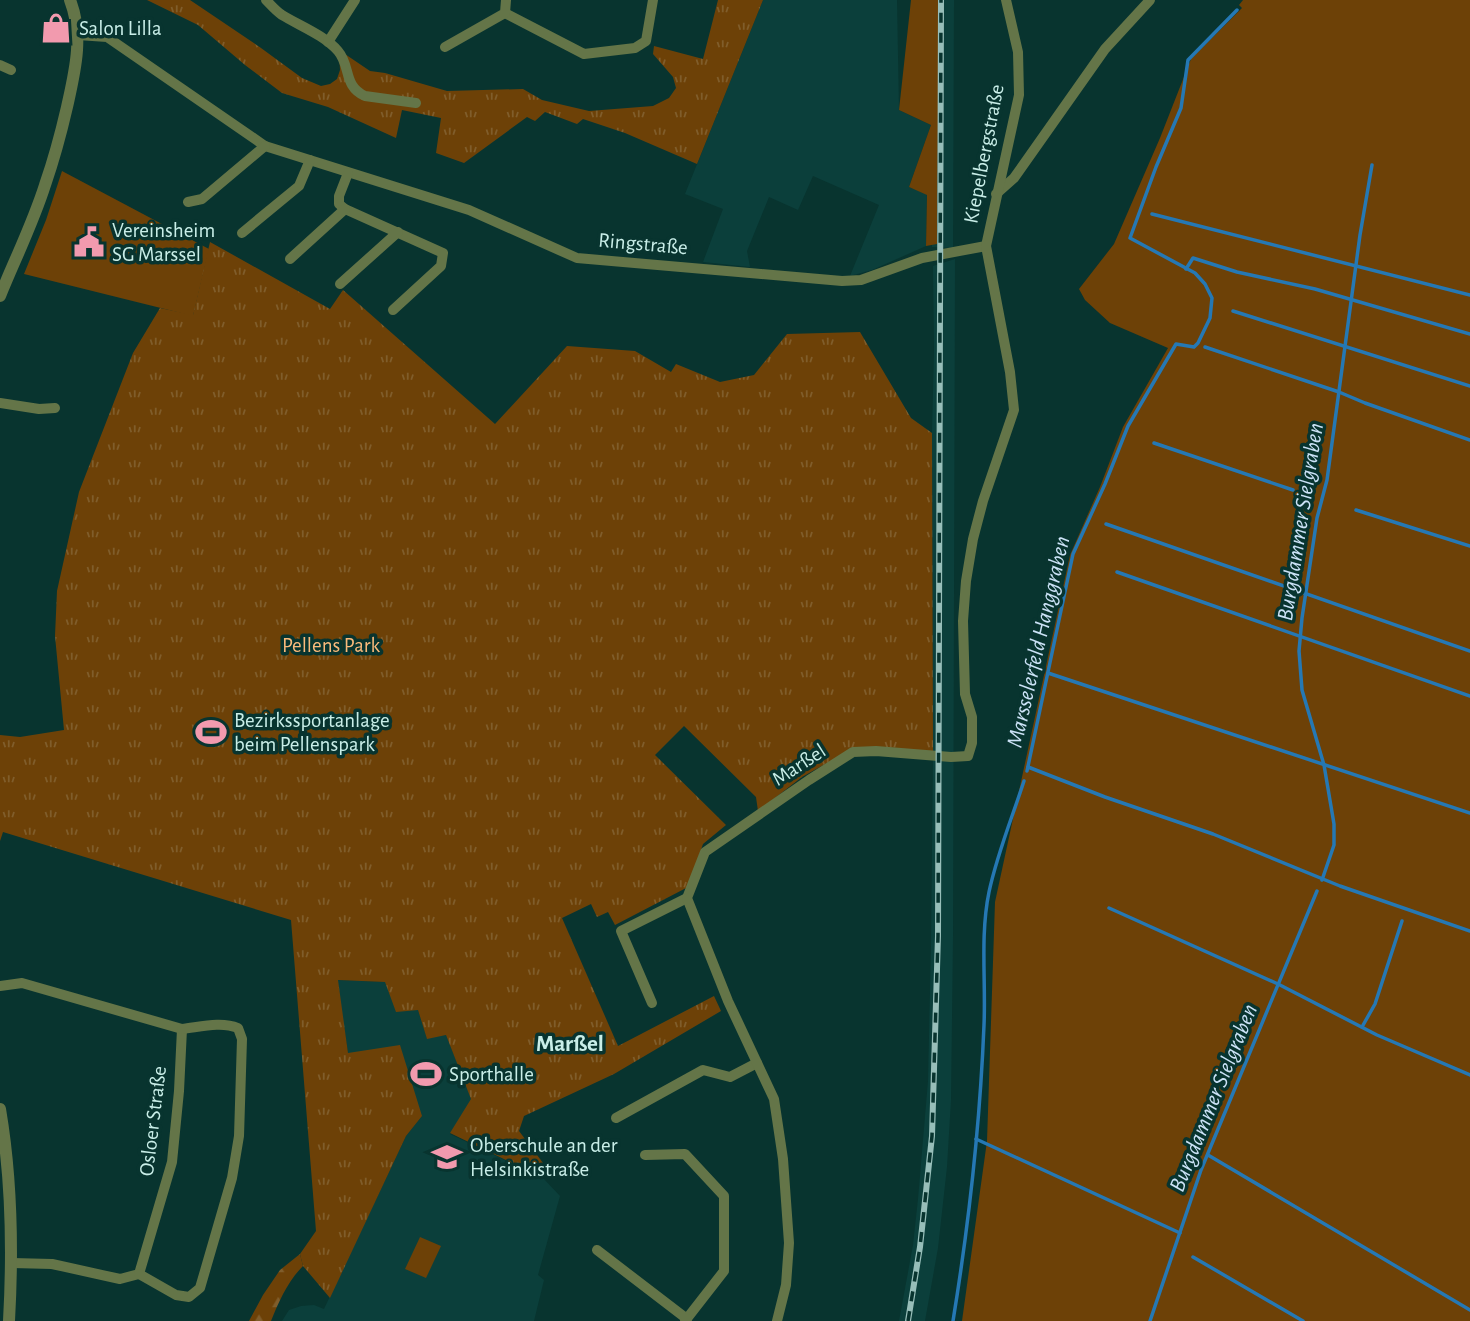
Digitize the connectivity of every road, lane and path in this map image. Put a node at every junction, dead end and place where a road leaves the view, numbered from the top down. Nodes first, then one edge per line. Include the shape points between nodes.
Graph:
1 (70, 0) edge
2 (266, 0) edge
3 (355, 0) edge
4 (506, 0) edge
5 (653, 0) edge
6 (1006, 0) edge
7 (1150, 0) edge
8 (505, 13) junction
9 (78, 34) junction
10 (328, 42) junction
11 (445, 47) dead end
12 (0, 65) edge
13 (10, 71) dead end
14 (416, 103) dead end
15 (265, 146) junction
16 (310, 160) junction
17 (348, 173) junction
18 (996, 194) junction
19 (188, 202) dead end
20 (345, 209) junction
21 (398, 232) junction
22 (242, 233) dead end
23 (986, 246) junction
24 (289, 259) dead end
25 (340, 284) dead end
26 (0, 296) edge
27 (393, 310) dead end
28 (999, 316) joint
29 (0, 403) edge
30 (55, 408) dead end
31 (687, 898) junction
32 (0, 986) edge
33 (652, 1003) dead end
34 (182, 1028) junction
35 (757, 1063) junction
36 (0, 1109) edge
37 (617, 1118) dead end
38 (645, 1155) dead end
39 (597, 1250) dead end
40 (12, 1263) junction
41 (139, 1275) junction
42 (686, 1320) edge
43 (9, 1321) edge
44 (777, 1321) edge

1 - 9 street
2 - 10 street
3 - 10 street
4 - 8 street
5 - 8 street via 646,41 635,48 584,54
6 - 18 street, Kiepelbergstraße via 1018,52 1019,95
7 - 18 street via 1105,50 1014,178
8 - 11 street
9 - 15 street, Ringstraße via 107,37
9 - 26 street via 60,138
10 - 14 street via 344,60 358,93
12 - 13 street
15 - 16 street, Ringstraße
15 - 19 street via 202,199
16 - 17 street, Ringstraße
16 - 22 street via 299,186
17 - 20 street via 339,196
17 - 23 street, Ringstraße via 469,210 577,258 842,281 862,280 922,258
18 - 23 street, Kiepelbergstraße
20 - 21 street
20 - 24 street
21 - 25 street
21 - 27 street via 443,253 441,266
23 - 28 street, Kiepelbergstraße
28 - 31 street, Marßel via 1014,410 983,501 966,581 965,694 972,717 968,756 853,752 705,852
29 - 30 street
31 - 33 street via 621,931
31 - 35 street
32 - 34 street via 22,983
34 - 41 street, Osloer Straße via 172,1162
34 - 41 street via 231,1025 238,1028 242,1039 239,1136 232,1178 200,1288 189,1297
35 - 37 street via 730,1077 703,1070
35 - 44 street via 774,1099 783,1159 789,1242
36 - 40 street via 9,1170
38 - 42 street via 685,1154 724,1196 724,1271
39 - 42 street
40 - 41 street via 52,1264 120,1279
40 - 43 street

